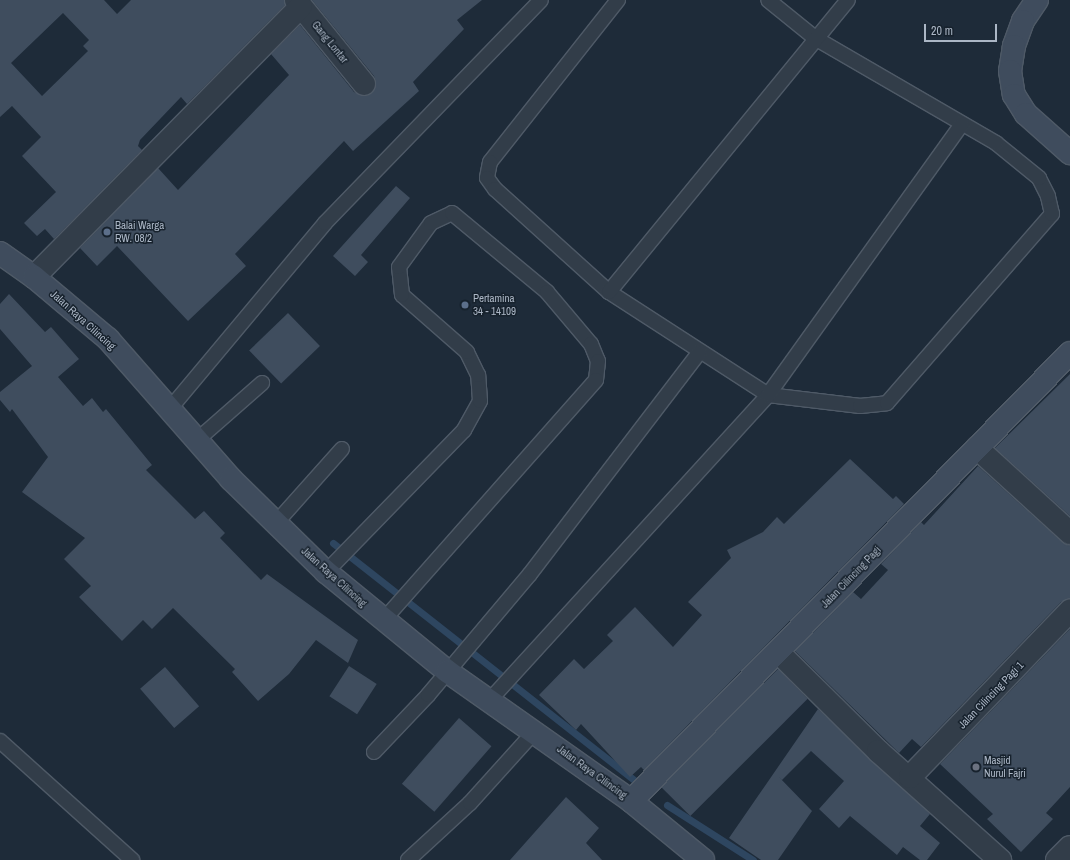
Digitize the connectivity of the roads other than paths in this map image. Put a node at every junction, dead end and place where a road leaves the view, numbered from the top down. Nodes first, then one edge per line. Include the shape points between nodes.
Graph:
1 (541, 0) edge
2 (618, 0) edge
3 (768, 0) edge
4 (848, 0) edge
5 (1037, 0) edge
6 (299, 3) edge
7 (815, 38) junction
8 (364, 84) dead end
9 (962, 124) junction
10 (1070, 153) edge
11 (0, 253) edge
12 (34, 277) junction
13 (609, 292) junction
14 (699, 353) junction
15 (1070, 353) edge
16 (262, 383) dead end
17 (768, 395) junction
18 (168, 411) junction
19 (196, 441) junction
20 (977, 448) junction
21 (342, 449) dead end
22 (276, 523) junction
23 (1070, 533) edge
24 (326, 572) junction
25 (1070, 611) edge
26 (384, 620) junction
27 (778, 652) junction
28 (447, 671) junction
29 (488, 702) junction
30 (535, 731) junction
31 (0, 741) edge
32 (374, 752) dead end
33 (910, 777) junction
34 (631, 801) junction
35 (1070, 847) edge
36 (698, 858) edge
37 (132, 860) edge
38 (408, 860) edge
39 (1000, 860) edge
40 (1057, 860) edge

1 - 18 lane via 325,223
2 - 13 lane via 490,162 488,178 494,189
3 - 7 lane
4 - 7 lane
5 - 10 street via 1023,21 1014,46 1010,71 1014,95 1026,114
6 - 8 street, Gang Lontar
6 - 12 street
7 - 9 lane
7 - 13 lane
9 - 17 lane
9 - 17 lane via 996,143 1039,178 1052,214 887,403 860,406
11 - 12 street, Jalan Raya Cilincing
12 - 18 street, Jalan Raya Cilincing via 108,339
13 - 14 lane
14 - 17 lane
14 - 28 lane via 530,574
15 - 20 street, Jalan Cilincing Pagi
16 - 19 lane
17 - 29 lane
18 - 19 street, Jalan Raya Cilincing
19 - 22 street, Jalan Raya Cilincing
20 - 23 street
20 - 27 street, Jalan Cilincing Pagi
21 - 22 lane
22 - 24 street, Jalan Raya Cilincing
24 - 26 street, Jalan Raya Cilincing
24 - 26 lane via 464,430 480,401 478,376 467,352 402,295 399,267 431,223 452,212 547,292 591,344 598,361 596,380
25 - 33 street, Jalan Cilincing Pagi 1
26 - 28 street, Jalan Raya Cilincing
27 - 33 street
27 - 34 street, Jalan Cilincing Pagi
28 - 29 street, Jalan Raya Cilincing
28 - 32 lane
29 - 30 street, Jalan Raya Cilincing
30 - 34 street, Jalan Raya Cilincing
30 - 38 lane via 470,802
31 - 37 lane
33 - 39 street
34 - 36 street, Jalan Raya Cilincing
35 - 40 street

